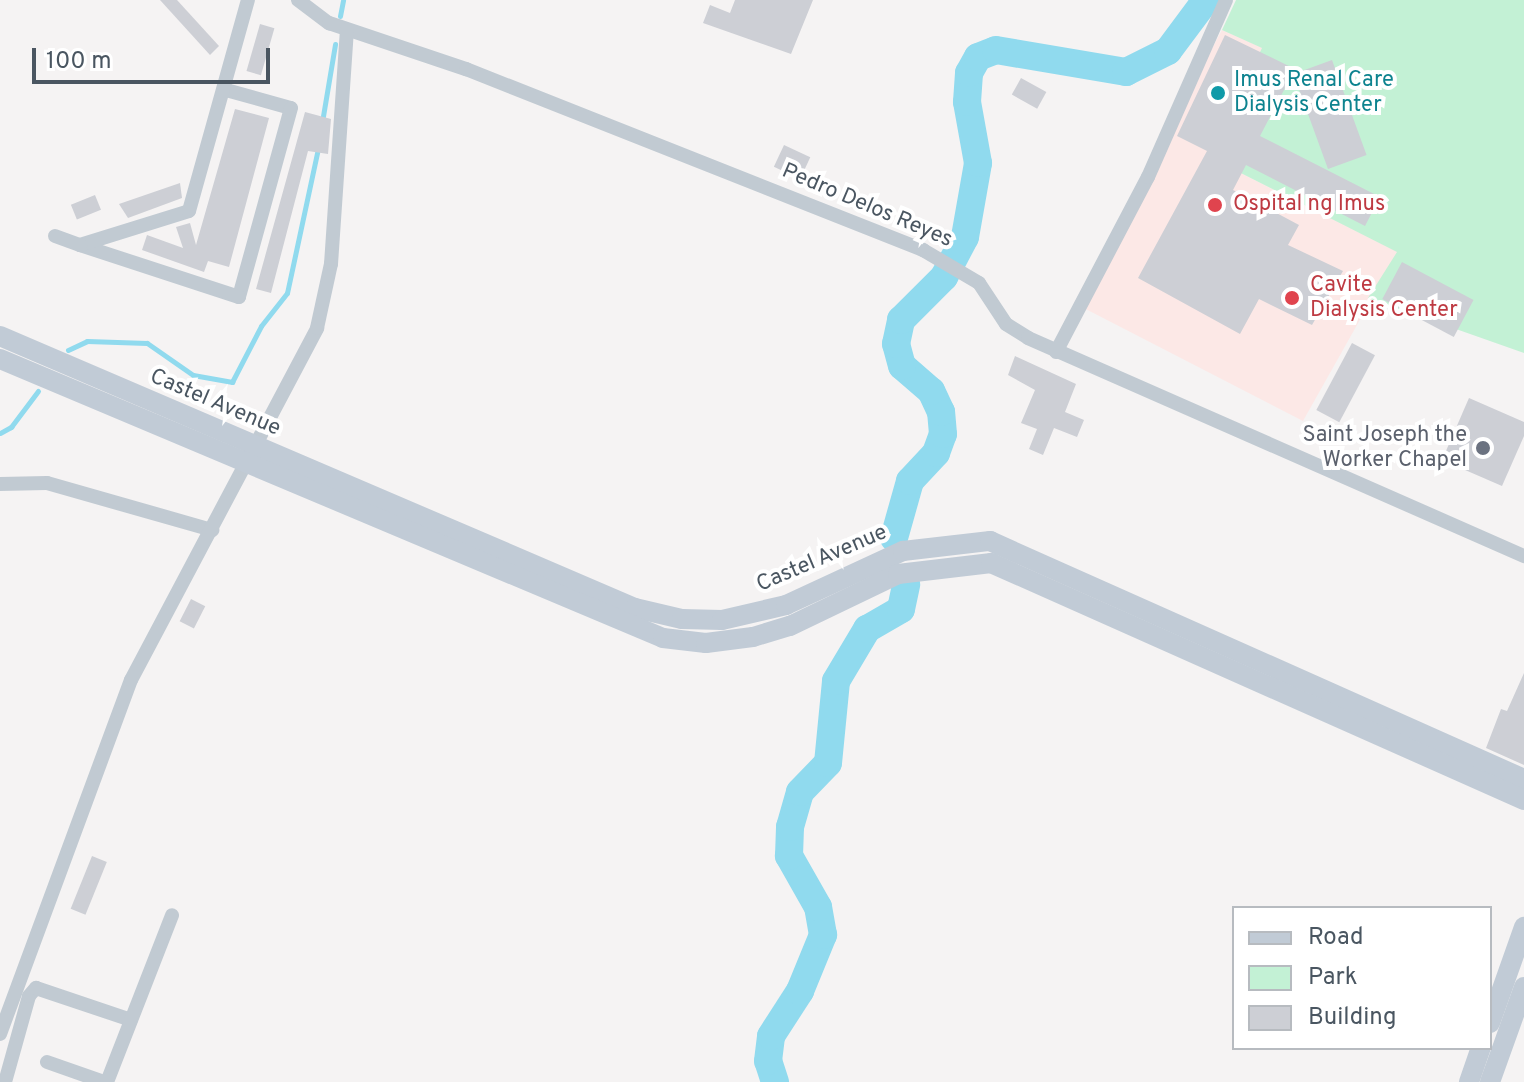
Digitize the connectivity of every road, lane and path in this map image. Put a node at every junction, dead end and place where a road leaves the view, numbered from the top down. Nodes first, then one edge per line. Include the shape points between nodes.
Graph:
1 (248, 0) edge
2 (298, 0) edge
3 (1226, 0) edge
4 (347, 30) junction
5 (226, 90) junction
6 (55, 236) dead end
7 (80, 245) junction
8 (0, 336) edge
9 (1056, 352) junction
10 (0, 359) edge
11 (251, 455) junction
12 (0, 484) edge
13 (212, 530) junction
14 (1524, 556) edge
15 (1524, 779) edge
16 (1524, 800) edge
17 (172, 915) dead end
18 (1524, 927) edge
19 (1524, 987) edge
20 (1492, 1017) edge
21 (131, 1020) junction
22 (0, 1034) edge
23 (1480, 1050) edge
24 (47, 1062) dead end
25 (73, 1076) edge
26 (5, 1082) edge
27 (106, 1082) edge
28 (1469, 1082) edge
29 (1490, 1082) edge

1 - 5 street
2 - 4 street, Pedro Delos Reyes
3 - 9 street via 1148,177
4 - 9 street, Pedro Delos Reyes via 466,69 848,217 966,274 991,298 1006,324
4 - 11 street via 331,264 317,328
5 - 7 street via 189,211
5 - 7 street via 291,108 239,297
6 - 7 street
8 - 11 street, Castel Avenue
9 - 14 street, Pedro Delos Reyes
10 - 11 street, Castel Avenue
11 - 13 street
11 - 15 street, Castel Avenue via 635,608 682,619 722,620 768,611 903,551 990,541
11 - 16 street, Castel Avenue via 618,622 683,642 728,641 781,629 898,574 991,563
12 - 13 street via 47,483
13 - 22 street via 131,680
17 - 21 street
18 - 20 street
19 - 29 street
21 - 26 street via 36,988 29,996
21 - 27 street
23 - 28 street
24 - 25 street
25 - 27 street

